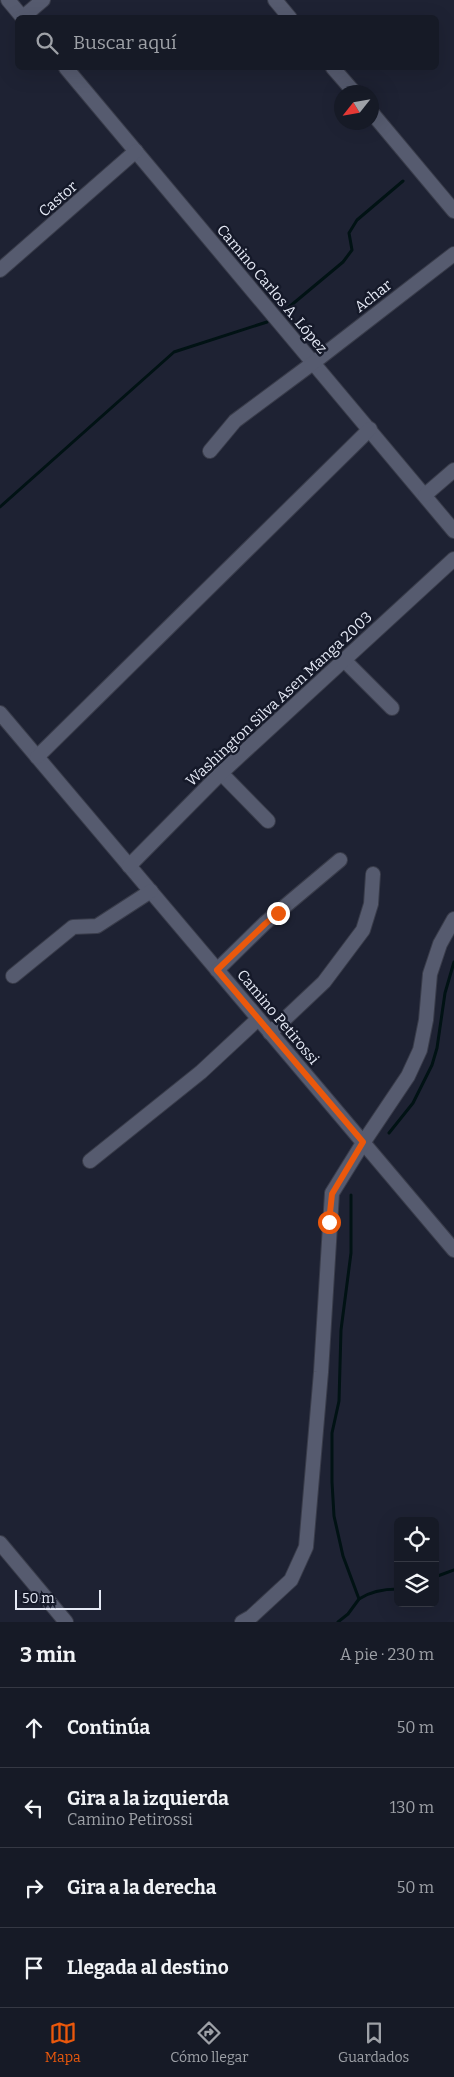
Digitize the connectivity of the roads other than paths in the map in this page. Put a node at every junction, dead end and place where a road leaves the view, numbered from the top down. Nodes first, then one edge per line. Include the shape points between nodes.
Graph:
1 (8, 0) edge
2 (43, 0) edge
3 (275, 0) edge
4 (21, 15) edge
5 (25, 15) edge
6 (288, 15) edge
7 (68, 70) edge
8 (335, 70) edge
9 (348, 85) edge
10 (379, 121) edge
11 (136, 152) junction
12 (454, 211) edge
13 (454, 254) edge
14 (0, 270) edge
15 (313, 363) junction
16 (370, 429) junction
17 (210, 450) dead end
18 (454, 470) edge
19 (425, 495) junction
20 (454, 531) edge
21 (454, 559) edge
22 (343, 659) junction
23 (392, 708) dead end
24 (0, 713) edge
25 (37, 758) junction
26 (221, 773) junction
27 (268, 821) dead end
28 (340, 860) dead end
29 (129, 866) junction
30 (373, 874) dead end
31 (151, 891) junction
32 (454, 919) edge
33 (217, 970) junction
34 (13, 976) dead end
35 (258, 1019) junction
36 (270, 1033) junction
37 (363, 1142) junction
38 (90, 1161) dead end
39 (454, 1250) edge
40 (0, 1543) edge
41 (66, 1622) edge
42 (242, 1622) edge

1 - 4 street
2 - 5 street
3 - 6 street
7 - 11 street, Camino Carlos A. López
8 - 9 street
10 - 12 street
11 - 14 street, Castor
11 - 15 street, Camino Carlos A. López
13 - 15 street, Achar
15 - 16 street, Camino Carlos A. López
15 - 17 street, Achar via 235,421
16 - 19 street, Camino Carlos A. López
16 - 25 street
18 - 19 street
19 - 20 street, Camino Carlos A. López
21 - 22 street, Washington Silva Asen Manga 2003
22 - 23 street
22 - 26 street, Washington Silva Asen Manga 2003
24 - 25 street, Camino Petirossi
25 - 29 street, Camino Petirossi
26 - 27 street
26 - 29 street, Washington Silva Asen Manga 2003
28 - 33 street
29 - 31 street, Camino Petirossi
30 - 36 street via 371,904 363,930 324,982
31 - 33 street, Camino Petirossi
31 - 34 street via 97,926 73,927
32 - 37 street via 440,944 430,974 420,1050 408,1076
33 - 35 street, Camino Petirossi
35 - 36 street, Camino Petirossi
35 - 38 street via 201,1072
36 - 37 street, Camino Petirossi
37 - 39 street, Camino Petirossi
37 - 42 street via 332,1194 306,1547 291,1580
40 - 41 street

